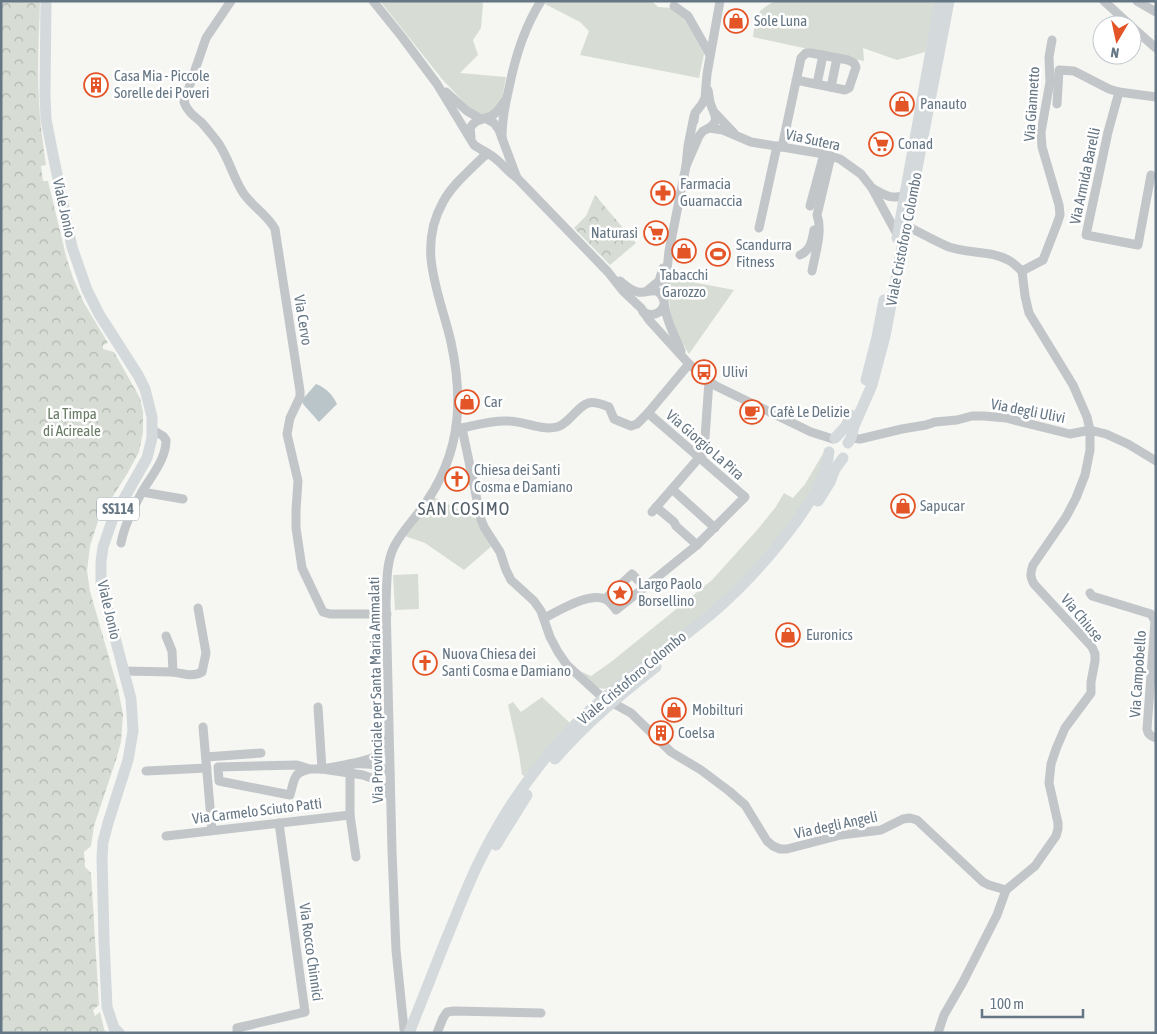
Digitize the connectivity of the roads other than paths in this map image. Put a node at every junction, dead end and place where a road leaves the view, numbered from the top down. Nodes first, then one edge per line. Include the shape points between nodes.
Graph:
1 (46, 1) edge
2 (231, 1) edge
3 (373, 1) edge
4 (540, 1) edge
5 (720, 1) edge
6 (940, 1) edge
7 (949, 1) edge
8 (1104, 1) edge
9 (1137, 1) edge
10 (674, 6) dead end
11 (1156, 12) edge
12 (1119, 15) edge
13 (1142, 36) edge
14 (1052, 40) dead end
15 (1156, 48) edge
16 (710, 55) junction
17 (823, 55) junction
18 (837, 58) junction
19 (1054, 69) junction
20 (706, 80) junction
21 (796, 80) junction
22 (437, 84) junction
23 (817, 84) junction
24 (831, 87) junction
25 (1119, 92) junction
26 (1156, 97) edge
27 (506, 99) junction
28 (1057, 104) dead end
29 (696, 112) junction
30 (714, 112) junction
31 (483, 119) junction
32 (707, 128) junction
33 (738, 137) junction
34 (503, 140) junction
35 (473, 142) junction
36 (779, 147) junction
37 (490, 155) junction
38 (827, 155) junction
39 (686, 166) junction
40 (468, 172) junction
41 (1151, 175) dead end
42 (518, 178) junction
43 (872, 188) junction
44 (904, 196) junction
45 (810, 206) dead end
46 (817, 215) junction
47 (907, 226) junction
48 (759, 228) dead end
49 (897, 234) junction
50 (669, 251) junction
51 (800, 255) dead end
52 (812, 271) dead end
53 (1022, 271) junction
54 (608, 272) junction
55 (646, 292) junction
56 (664, 302) junction
57 (642, 310) junction
58 (687, 361) junction
59 (708, 381) junction
60 (648, 413) junction
61 (459, 427) junction
62 (153, 430) junction
63 (1090, 430) junction
64 (832, 444) junction
65 (852, 444) junction
66 (699, 458) junction
67 (1156, 461) edge
68 (672, 489) junction
69 (142, 492) junction
70 (183, 499) dead end
71 (715, 528) junction
72 (121, 543) dead end
73 (697, 545) junction
74 (647, 585) junction
75 (1090, 594) dead end
76 (605, 599) junction
77 (198, 608) dead end
78 (387, 614) junction
79 (544, 618) junction
80 (166, 636) dead end
81 (124, 671) junction
82 (173, 672) junction
83 (607, 700) junction
84 (318, 708) dead end
85 (203, 727) dead end
86 (390, 733) junction
87 (1156, 738) edge
88 (261, 753) dead end
89 (206, 757) junction
90 (350, 764) junction
91 (207, 768) junction
92 (310, 769) junction
93 (322, 769) junction
94 (146, 771) dead end
95 (390, 773) junction
96 (350, 774) junction
97 (363, 775) junction
98 (390, 797) junction
99 (350, 815) junction
100 (279, 823) junction
101 (212, 830) junction
102 (166, 836) dead end
103 (356, 857) dead end
104 (1006, 890) junction
105 (541, 1013) dead end
106 (404, 1030) edge
107 (119, 1033) edge
108 (237, 1033) edge
109 (416, 1033) edge
110 (437, 1033) edge
111 (938, 1033) edge

1 - 62 main road, Viale Jonio / SS114 via 46,119 72,247 99,314 145,389
2 - 78 street, Via Cervo via 206,38 184,102 224,151 243,193 275,229 300,391 287,434 298,480 296,528 302,568 323,612
3 - 22 street
4 - 27 street via 520,43
5 - 16 street
6 - 44 main road, Viale Cristoforo Colombo
7 - 47 main road, Viale Cristoforo Colombo
8 - 12 street
9 - 11 street
10 - 16 street via 688,16
13 - 15 street
14 - 19 street, Via Giannetto via 1049,57
16 - 20 street
17 - 18 street
17 - 21 street via 806,53 801,58
17 - 23 street
18 - 24 street
18 - 24 street via 856,66 849,88
19 - 25 street via 1074,71
19 - 28 street
19 - 53 street, Via Giannetto via 1041,132 1060,215 1043,260
20 - 29 street via 705,98
20 - 30 street
21 - 23 street
21 - 36 street
22 - 31 street via 467,111
22 - 35 street
23 - 24 street
25 - 26 street
25 - 41 street, Via Armida Barelli via 1086,235 1138,244
27 - 31 street via 495,114
27 - 34 street
29 - 30 street via 705,107
29 - 32 street via 696,124
29 - 39 street
30 - 32 street via 714,123
30 - 33 street
31 - 34 street via 494,123
31 - 35 street via 470,128
32 - 33 street, Via Sutera via 723,130
32 - 39 street via 699,136
33 - 36 street, Via Sutera
34 - 37 street via 504,148 499,154
34 - 42 street
35 - 37 street
35 - 40 street via 476,155
36 - 38 street, Via Sutera
36 - 48 street
37 - 40 street, Via Provinciale per Santa Maria Ammalati via 483,157
37 - 42 street
38 - 43 street, Via Sutera via 855,169
38 - 45 street
38 - 46 street
39 - 50 street
40 - 61 street, Via Provinciale per Santa Maria Ammalati via 442,202 430,250 433,279 451,344
42 - 54 street
43 - 44 street via 895,198
43 - 49 street
44 - 49 main road, Viale Cristoforo Colombo
46 - 51 street via 811,245 806,253
46 - 52 street via 820,228
47 - 53 street via 949,247 1002,257
47 - 65 main road, Viale Cristoforo Colombo via 885,336 872,385 854,426
49 - 64 main road, Viale Cristoforo Colombo via 866,380 846,426
50 - 55 street via 659,280
50 - 56 street
53 - 63 street, Via Chiuse via 1029,313 1073,385
54 - 55 street via 633,291
54 - 57 street
55 - 56 street via 656,291
55 - 57 street via 641,296
56 - 57 street via 661,311 655,315
56 - 58 street via 670,329
57 - 58 street
58 - 59 street
58 - 60 street
59 - 64 street
59 - 66 street via 704,452
60 - 61 street via 638,424 631,426 614,419 609,407 590,402 559,427 538,427 509,420
60 - 66 street, Via Giorgio La Pira
61 - 78 street, Via Provinciale per Santa Maria Ammalati via 439,482 393,550 387,581
61 - 79 street, Via degli Angeli via 484,527 500,552 511,580 534,600
62 - 69 street via 163,436 166,445 162,460
62 - 81 main road, Viale Jonio / SS114 via 147,458 113,518 101,562 104,599
63 - 65 street, Via degli Ulivi via 1070,434 1006,418 972,416 902,429
63 - 67 street, Via degli Ulivi via 1111,436
63 - 104 street, Via Chiuse via 1085,475 1076,498 1033,565 1030,578 1092,646 1095,661 1091,693 1065,728 1051,764 1050,783 1058,823 1056,836 1035,866
64 - 65 main road via 843,438
64 - 65 main road via 835,458
64 - 83 main road, Viale Cristoforo Colombo via 828,464 813,497 789,532 752,575
65 - 83 main road, Viale Cristoforo Colombo via 809,516 742,597
66 - 68 street
66 - 71 street, Via Giorgio La Pira via 745,497
68 - 71 street
68 - 73 street via 654,509 674,522
69 - 70 street
69 - 72 street
71 - 73 street
73 - 74 street
74 - 76 street via 632,574
74 - 76 street via 616,610
75 - 87 street, Via Campobello via 1151,614 1154,618 1147,728
76 - 79 street via 587,598
77 - 82 street via 206,653 202,672 198,675
78 - 86 street, Via Provinciale per Santa Maria Ammalati
79 - 83 street, Via degli Angeli via 550,637 567,665
80 - 82 street via 172,651
81 - 82 street
81 - 107 main road, Viale Jonio / SS114 via 131,699 133,731 124,776 103,842 102,865 107,1007
83 - 104 street, Via degli Angeli via 631,713 671,752 745,805 773,846 788,849 841,835 881,830 910,818 983,882
83 - 106 main road, Viale Cristoforo Colombo via 568,732 540,765 492,835
83 - 109 main road, Viale Cristoforo Colombo via 545,771 500,839 477,883
84 - 93 street
85 - 89 street
86 - 90 street via 378,756
86 - 95 street, Via Provinciale per Santa Maria Ammalati
88 - 89 street
89 - 91 street
90 - 93 street
90 - 95 street via 368,763
90 - 96 street
91 - 94 street
91 - 101 street
92 - 92 street via 296,774 290,795 219,781 218,767 298,765
92 - 93 street
93 - 96 street
95 - 97 street
95 - 98 street, Via Provinciale per Santa Maria Ammalati
96 - 97 street
96 - 99 street
97 - 98 street via 380,782
98 - 106 street, Via Provinciale per Santa Maria Ammalati via 396,950
99 - 100 street, Via Carmelo Sciuto Patti
99 - 103 street
100 - 101 street, Via Carmelo Sciuto Patti
100 - 108 street, Via Rocco Chinnici via 305,1012 237,1028
101 - 102 street, Via Carmelo Sciuto Patti
104 - 111 street via 997,915 944,1015
105 - 110 street via 447,1012

